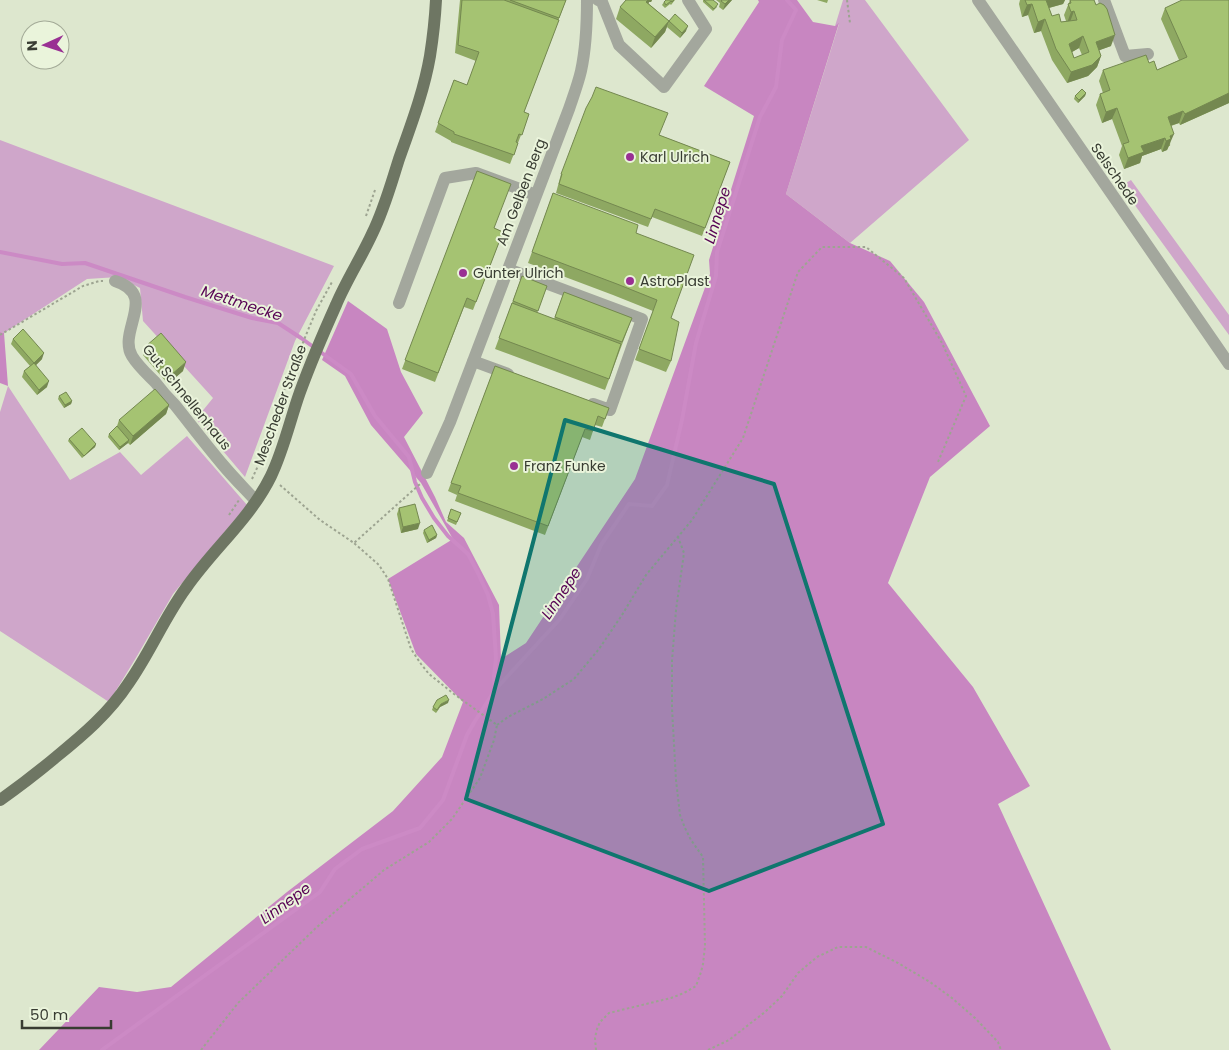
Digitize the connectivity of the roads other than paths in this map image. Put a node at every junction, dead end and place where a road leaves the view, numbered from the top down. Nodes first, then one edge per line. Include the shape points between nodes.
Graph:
1 (436, 0) edge
2 (587, 0) edge
3 (598, 0) edge
4 (688, 0) edge
5 (978, 0) edge
6 (1104, 0) edge
7 (1148, 54) edge
8 (536, 195) junction
9 (508, 269) junction
10 (115, 281) road end
11 (400, 303) dead end
12 (473, 361) junction
13 (1229, 364) edge
14 (518, 377) edge
15 (582, 400) edge
16 (424, 478) road end
17 (256, 501) junction
18 (0, 800) edge

1 - 17 main road, Mescheder Straße via 425,81 389,191 374,232 316,350 279,458
2 - 8 street, Am Gelben Berg via 581,73
3 - 4 street via 602,2 619,45 664,87 706,29
5 - 13 street, Selschede
6 - 7 street via 1125,56
8 - 9 street, Am Gelben Berg
8 - 11 street via 476,173 445,178
9 - 12 street, Am Gelben Berg
9 - 15 street via 642,319 610,410
10 - 17 street, Gut Schnellenhaus via 128,286 136,299 129,336 131,355
12 - 14 street
12 - 16 street, Am Gelben Berg
17 - 18 main road, Mescheder Straße via 186,586 112,707 57,757

